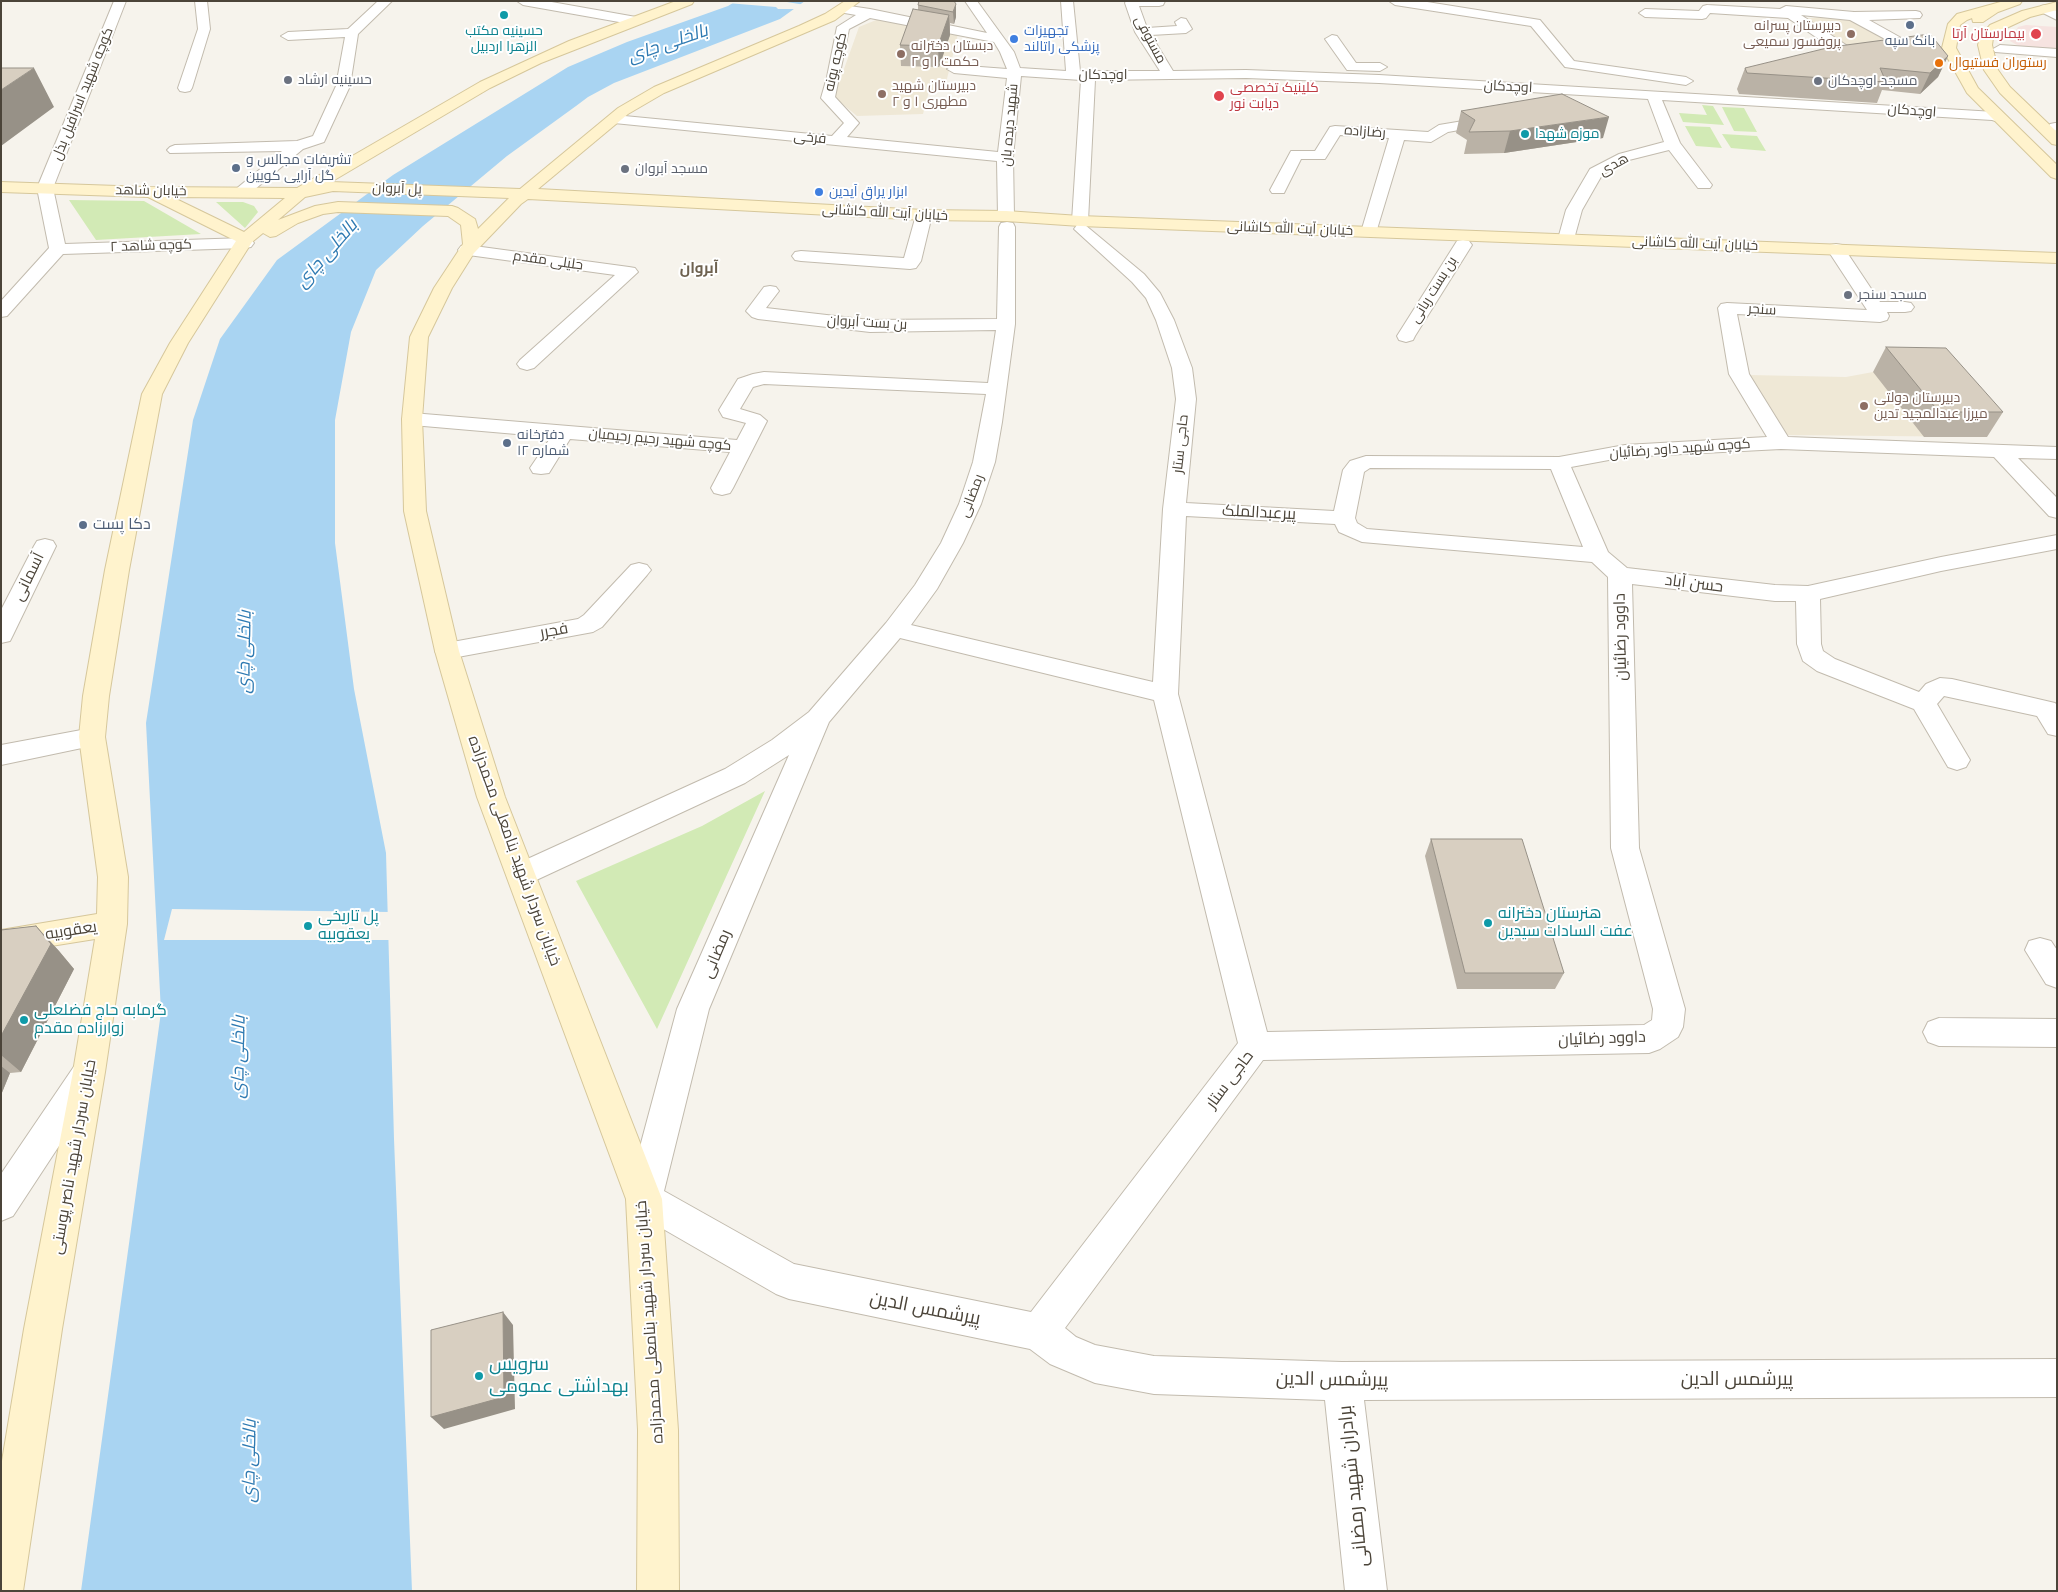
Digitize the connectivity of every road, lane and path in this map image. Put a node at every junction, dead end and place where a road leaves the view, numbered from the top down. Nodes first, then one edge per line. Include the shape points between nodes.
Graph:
1 (120, 1) edge
2 (201, 1) edge
3 (386, 1) edge
4 (523, 1) edge
5 (688, 1) edge
6 (971, 1) edge
7 (1067, 1) edge
8 (1395, 1) edge
9 (1772, 1) edge
10 (2016, 1) edge
11 (1159, 2) edge
12 (856, 8) edge
13 (2051, 8) edge
14 (1994, 9) junction
15 (1789, 12) junction
16 (1645, 13) dead end
17 (2026, 14) junction
18 (1916, 15) dead end
19 (1853, 16) junction
20 (2057, 16) edge
21 (636, 21) junction
22 (1181, 22) dead end
23 (1972, 25) dead end
24 (1142, 32) junction
25 (352, 33) junction
26 (288, 36) dead end
27 (998, 39) junction
28 (1332, 39) dead end
29 (1949, 48) junction
30 (1914, 49) junction
31 (2000, 49) junction
32 (1886, 52) edge
33 (2057, 52) edge
34 (1870, 54) edge
35 (1853, 56) junction
36 (1970, 57) dead end
37 (1830, 59) edge
38 (1381, 67) junction
39 (954, 69) dead end
40 (1015, 73) junction
41 (1081, 75) junction
42 (1169, 75) junction
43 (1698, 83) dead end
44 (185, 88) dead end
45 (1549, 89) junction
46 (1652, 95) junction
47 (1557, 102) edge
48 (1512, 117) edge
49 (1999, 118) junction
50 (614, 119) junction
51 (2056, 131) edge
52 (1398, 135) junction
53 (836, 140) junction
54 (1673, 144) junction
55 (298, 146) junction
56 (378, 148) junction
57 (175, 150) dead end
58 (1005, 157) junction
59 (2057, 157) edge
60 (555, 166) junction
61 (2057, 174) edge
62 (1704, 185) dead end
63 (1, 186) edge
64 (45, 188) junction
65 (476, 189) junction
66 (1278, 190) dead end
67 (147, 192) junction
68 (242, 192) junction
69 (300, 192) junction
70 (516, 201) junction
71 (351, 204) junction
72 (459, 210) junction
73 (923, 220) junction
74 (1006, 222) junction
75 (1081, 225) junction
76 (1369, 232) junction
77 (1566, 239) junction
78 (244, 243) junction
79 (1463, 245) dead end
80 (470, 247) junction
81 (58, 249) junction
82 (1841, 255) junction
83 (801, 256) dead end
84 (2057, 258) edge
85 (770, 291) dead end
86 (1874, 307) junction
87 (1904, 307) dead end
88 (1, 312) edge
89 (1006, 324) junction
90 (1406, 336) dead end
91 (527, 364) dead end
92 (997, 389) junction
93 (412, 419) junction
94 (565, 430) junction
95 (1781, 443) junction
96 (744, 448) junction
97 (2000, 451) junction
98 (2057, 453) edge
99 (1560, 463) junction
100 (541, 468) dead end
101 (722, 488) dead end
102 (1174, 509) junction
103 (2057, 511) edge
104 (1344, 518) junction
105 (2057, 542) edge
106 (45, 546) dead end
107 (1598, 554) junction
108 (639, 570) dead end
109 (1620, 576) junction
110 (1808, 594) junction
111 (895, 629) junction
112 (1, 635) edge
113 (447, 651) junction
114 (1165, 694) junction
115 (1923, 703) junction
116 (818, 718) junction
117 (2057, 727) edge
118 (92, 737) junction
119 (1, 755) edge
120 (1957, 760) dead end
121 (522, 874) junction
122 (112, 924) junction
123 (1, 942) edge
124 (2040, 950) dead end
125 (2057, 975) edge
126 (1939, 1032) dead end
127 (2057, 1033) edge
128 (1255, 1046) junction
129 (89, 1072) junction
130 (644, 1199) junction
131 (1, 1204) edge
132 (1039, 1332) junction
133 (2057, 1378) edge
134 (1342, 1381) junction
135 (2, 1591) edge
136 (658, 1591) edge
137 (1366, 1591) edge

1 - 64 street, کوچه شهید اسرافیل بذل
2 - 44 street via 204,29
3 - 25 street
4 - 21 street
5 - 21 main road, خیابان سردار شهید ناصر پوستی
6 - 27 street, شهید دیده بان
7 - 41 street
8 - 43 street via 1534,23 1570,64
9 - 15 street
10 - 14 main road
11 - 24 street, مستوفی via 1131,3
12 - 27 street
12 - 50 main road, خیابان سردار شهید بنامعلی محمدزاده via 682,79
12 - 53 street, کوچه پونه via 843,27 828,98 852,123
13 - 17 main road
13 - 20 street
14 - 23 main road
14 - 29 main road via 1962,17 1954,24
15 - 16 street via 1707,9 1702,15
15 - 19 street
15 - 35 street
17 - 31 main road via 2009,30 2001,41
17 - 51 main road via 1995,28 1985,45 1992,70 2005,90
18 - 19 street
19 - 30 street
21 - 56 main road, خیابان سردار شهید ناصر پوستی via 536,60
22 - 24 street via 1186,29
24 - 42 street, مستوفی
25 - 26 street
25 - 55 street via 343,86 319,139
27 - 40 street, شهید دیده بان
28 - 38 street via 1352,67
29 - 30 street
29 - 49 main road via 1972,90
30 - 32 street
31 - 33 street
31 - 51 main road via 2004,66 2016,88
34 - 35 street
35 - 37 street
36 - 59 main road via 1986,88
38 - 42 street, اوچدکان via 1245,69
38 - 45 street, اوچدکان
39 - 40 street, اوچدکان
40 - 41 street, اوچدکان
40 - 58 street, شهید دیده بان
41 - 42 street, اوچدکان
41 - 75 street
45 - 46 street, اوچدکان
45 - 47 street
46 - 49 street, اوچدکان via 1726,91
46 - 54 street
48 - 52 street, رضازاده via 1444,128 1431,137
49 - 61 main road
50 - 53 street, فرخی
50 - 60 main road, خیابان سردار شهید بنامعلی محمدزاده
52 - 66 street, رضازاده via 1335,130 1320,156 1296,154
52 - 76 street, رضازاده
53 - 58 street, فرخی
54 - 62 street
54 - 77 street, هدی via 1624,156 1596,172 1574,210
55 - 57 street
55 - 68 street
56 - 65 main road via 366,162 367,179
56 - 69 main road, خیابان سردار شهید ناصر پوستی
58 - 74 street, شهید دیده بان
60 - 65 main road via 527,178
60 - 70 main road, خیابان سردار شهید بنامعلی محمدزاده
63 - 64 main road, خیابان شاهد
64 - 67 main road, خیابان شاهد
64 - 81 street
65 - 69 main road, پل آبروان via 333,186
65 - 70 main road, پل آبروان
67 - 68 main road, خیابان شاهد
67 - 78 main road
68 - 69 main road, خیابان شاهد
69 - 71 main road, پل آبروان via 316,200
69 - 78 main road, خیابان سردار شهید ناصر پوستی
70 - 72 main road
70 - 73 main road, خیابان آیت الله کاشانی
70 - 80 main road, خیابان سردار شهید بنامعلی محمدزاده
71 - 72 main road
71 - 78 main road via 321,209 292,219
72 - 80 main road via 469,223
73 - 74 main road, خیابان آیت الله کاشانی
73 - 83 street via 910,264
74 - 75 main road, خیابان آیت الله کاشانی
74 - 89 street, رمضانی
75 - 76 main road, خیابان آیت الله کاشانی
75 - 102 street, حاجی ستار via 1154,297 1166,320 1182,368 1186,399
76 - 77 main road, خیابان آیت الله کاشانی
77 - 82 main road, خیابان آیت الله کاشانی
78 - 81 street, کوچه شاهد ۲
78 - 118 main road, خیابان سردار شهید ناصر پوستی via 184,335 152,394 118,570
79 - 90 street, بن بست ربانی
80 - 91 street, جلیلی مقدم via 628,272
80 - 93 main road, خیابان سردار شهید بنامعلی محمدزاده via 443,288 419,337
81 - 88 street
82 - 84 main road, خیابان آیت الله کاشانی
82 - 86 street
85 - 89 street, بن بست آبروان via 755,311 758,313 870,326
86 - 87 street
86 - 95 street, سنجر via 1880,316 1727,308 1739,374
89 - 92 street, رمضانی
92 - 96 street, کوچه شهید رحیم رحیمیان via 753,380 746,383 730,410 734,416 756,420
92 - 111 street, رمضانی via 984,462 970,504 925,588
93 - 94 street, کوچه شهید رحیم رحیمیان
93 - 113 main road, خیابان سردار شهید بنامعلی محمدزاده via 415,511
94 - 96 street, کوچه شهید رحیم رحیمیان
94 - 100 street
95 - 97 street, کوچه شهید داود رضائیان
95 - 99 street, کوچه شهید داود رضائیان via 1625,451
96 - 101 street
97 - 98 street, کوچه شهید داود رضائیان
97 - 103 street
99 - 104 street, کوچه شهید داود رضائیان via 1366,462 1354,470
99 - 107 street
102 - 104 street, پیرعبدالملک
102 - 114 street, حاجی ستار
104 - 107 street via 1347,527 1362,535
105 - 110 street, حسن آباد
106 - 112 street, آسمانی
107 - 109 street
108 - 113 street, فجرر via 593,622 584,626
109 - 110 street, حسن آباد
109 - 128 street, داوود رضائیان via 1625,848 1669,1009 1667,1027 1649,1039
110 - 115 street via 1812,655 1826,666
111 - 114 street
111 - 116 street, رمضانی
113 - 121 main road, خیابان سردار شهید بنامعلی محمدزاده via 491,797
114 - 128 street, حاجی ستار
115 - 117 street via 1940,687 1952,688 2046,709
115 - 120 street
116 - 121 street, رمضانی via 781,747 735,776
116 - 130 street, رمضانی via 693,1009
118 - 119 street
118 - 122 main road, خیابان سردار شهید ناصر پوستی via 113,877
121 - 130 main road, خیابان سردار شهید بنامعلی محمدزاده
122 - 123 main road, یعقوبیه
122 - 129 main road, خیابان سردار شهید ناصر پوستی
124 - 125 street
126 - 127 street
128 - 132 street, حاجی ستار
129 - 131 street
129 - 135 main road, خیابان سردار شهید ناصر پوستی via 43,1329
130 - 132 street, پیرشمس الدین via 789,1281
130 - 136 main road, خیابان سردار شهید بنامعلی محمدزاده via 658,1430
132 - 134 street, پیرشمس الدین via 1063,1351 1095,1364 1154,1375
133 - 134 street, پیرشمس الدین
134 - 137 street, برادران شهید رمضانی

